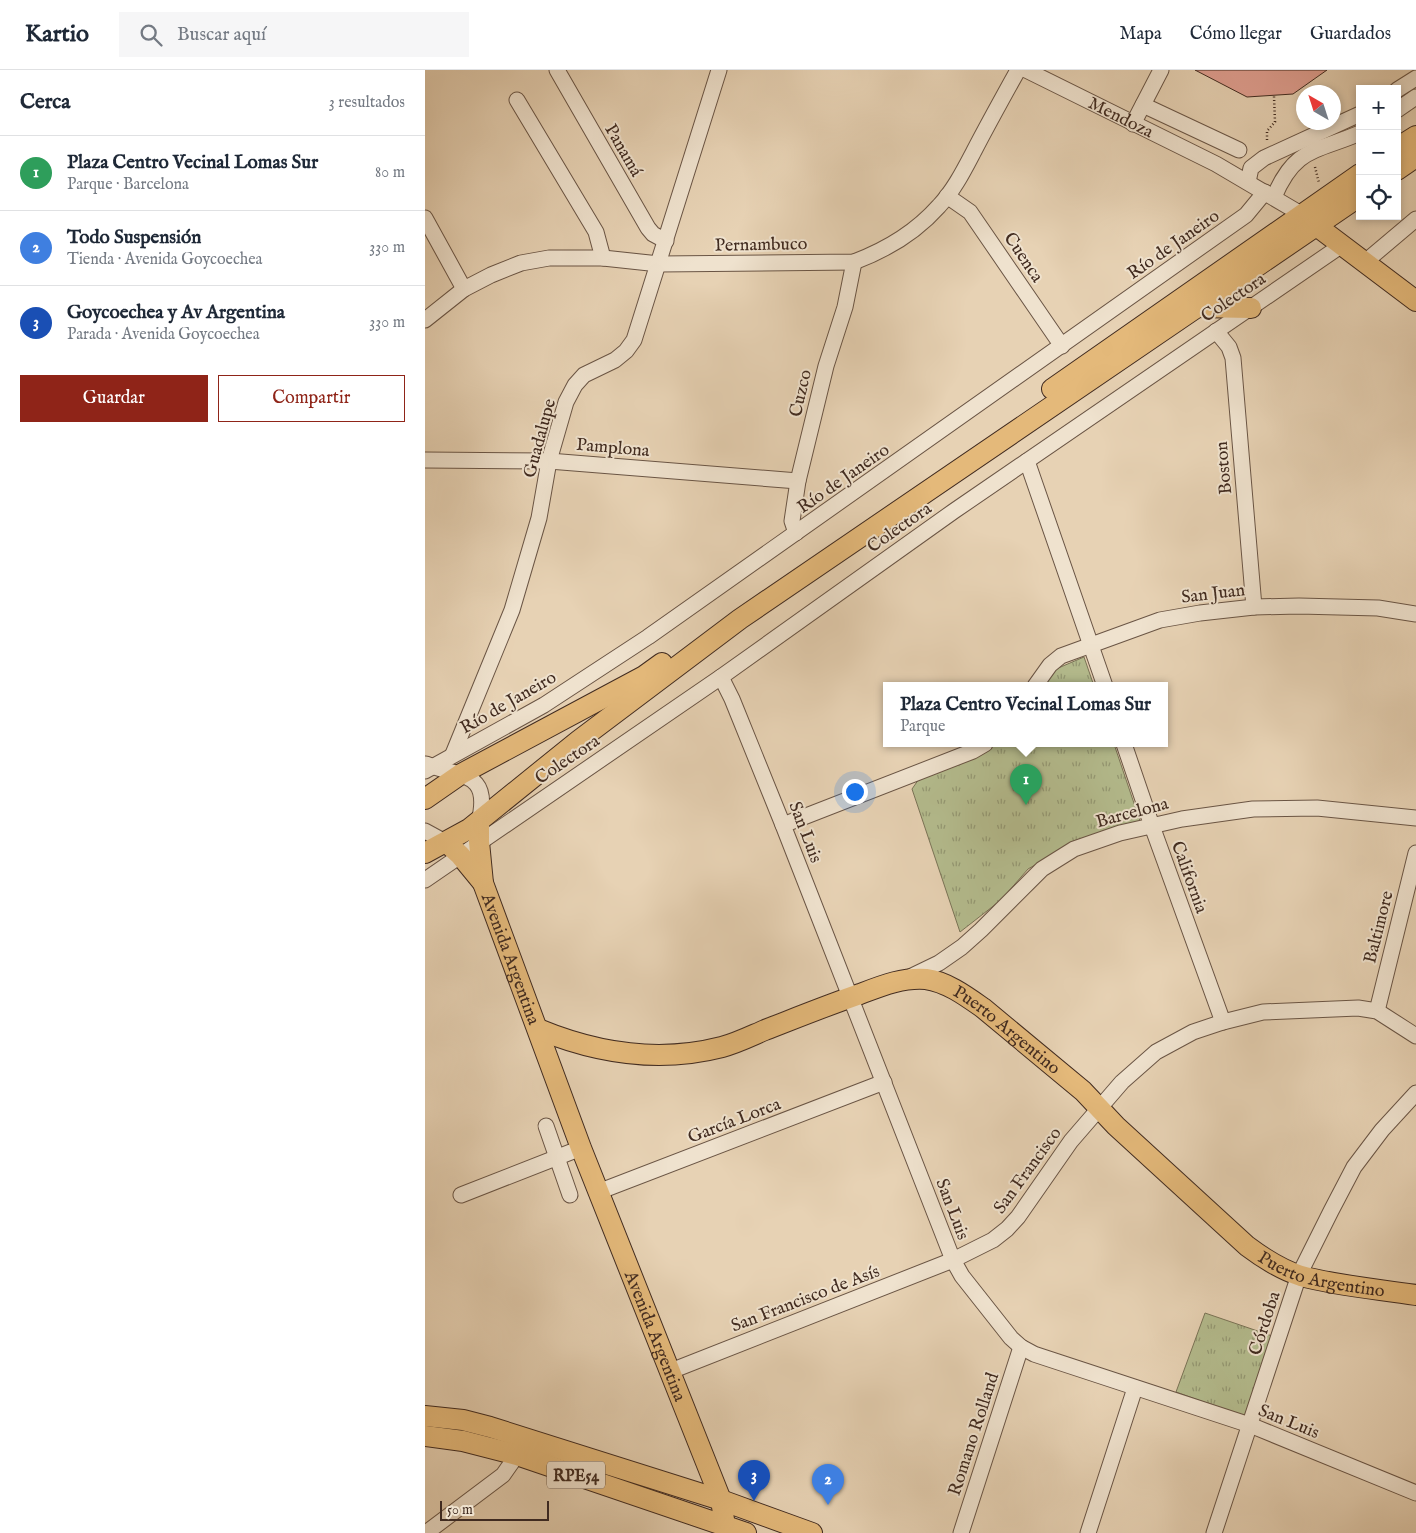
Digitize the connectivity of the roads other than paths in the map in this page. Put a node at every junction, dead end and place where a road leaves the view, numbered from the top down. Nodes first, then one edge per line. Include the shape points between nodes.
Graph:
1 (557, 70) edge
2 (719, 70) edge
3 (1018, 70) edge
4 (1026, 70) edge
5 (1161, 71) edge
6 (1416, 78) edge
7 (1401, 87) edge
8 (1416, 97) edge
9 (517, 100) dead end
10 (1143, 105) junction
11 (1401, 107) edge
12 (1356, 116) edge
13 (1133, 124) junction
14 (1356, 134) edge
15 (1416, 136) edge
16 (1401, 145) edge
17 (1239, 150) junction
18 (1416, 157) edge
19 (1263, 158) junction
20 (1216, 164) junction
21 (1401, 167) edge
22 (1359, 175) edge
23 (1248, 182) junction
24 (1269, 194) junction
25 (947, 196) junction
26 (1356, 198) edge
27 (425, 218) edge
28 (1416, 219) edge
29 (1309, 220) junction
30 (666, 241) junction
31 (1342, 245) junction
32 (603, 258) junction
33 (854, 262) junction
34 (1365, 262) junction
35 (659, 264) junction
36 (464, 289) junction
37 (1416, 301) edge
38 (1196, 307) junction
39 (1251, 308) junction
40 (425, 320) edge
41 (1216, 331) junction
42 (1062, 346) junction
43 (425, 460) edge
44 (549, 461) junction
45 (1027, 461) junction
46 (798, 481) junction
47 (796, 534) junction
48 (1254, 606) junction
49 (1416, 614) edge
50 (1091, 644) junction
51 (721, 677) junction
52 (1038, 682) edge
53 (1104, 682) edge
54 (980, 747) edge
55 (1125, 747) edge
56 (453, 754) junction
57 (427, 767) edge
58 (461, 774) junction
59 (425, 798) edge
60 (1416, 818) edge
61 (479, 822) junction
62 (783, 825) junction
63 (1152, 826) junction
64 (425, 831) edge
65 (479, 842) junction
66 (453, 849) junction
67 (425, 853) edge
68 (1416, 853) edge
69 (425, 880) edge
70 (483, 883) junction
71 (904, 980) junction
72 (850, 997) junction
73 (1377, 1011) junction
74 (1223, 1022) junction
75 (538, 1029) junction
76 (1416, 1036) edge
77 (884, 1082) junction
78 (1416, 1093) edge
79 (1098, 1108) junction
80 (545, 1126) dead end
81 (581, 1148) junction
82 (557, 1158) junction
83 (598, 1192) junction
84 (570, 1194) dead end
85 (461, 1195) dead end
86 (953, 1260) junction
87 (1299, 1275) junction
88 (1416, 1295) edge
89 (1021, 1347) junction
90 (671, 1371) junction
91 (1135, 1388) junction
92 (425, 1416) edge
93 (1250, 1425) junction
94 (425, 1436) edge
95 (517, 1455) junction
96 (1416, 1493) edge
97 (721, 1500) junction
98 (724, 1529) edge
99 (426, 1533) edge
100 (746, 1533) edge
101 (813, 1533) edge
102 (961, 1533) edge
103 (1088, 1533) edge
104 (1214, 1533) edge

1 - 30 street, Panamá via 648,228
2 - 30 street, Guadalupe
3 - 25 street, Pernambuco
4 - 13 street, Mendoza
5 - 10 street
6 - 7 street
8 - 11 street
9 - 32 street via 596,232
10 - 13 street
10 - 17 street
12 - 19 street
13 - 20 street, Mendoza
14 - 24 street via 1321,146 1297,160
15 - 16 main road
17 - 19 street
17 - 20 street
18 - 21 main road
19 - 23 street via 1251,168
20 - 23 street, Mendoza
22 - 29 main road
23 - 24 street, Mendoza
24 - 29 street, Mendoza
24 - 42 street, Río de Janeiro via 1246,215
25 - 33 street, Pernambuco via 925,221 895,243
25 - 42 street, Cuenca via 970,212
26 - 29 main road
27 - 36 street
28 - 34 street
29 - 31 main road
29 - 38 main road
29 - 58 main road via 644,676
30 - 35 street, Guadalupe
31 - 34 main road
31 - 39 street, Colectora
32 - 35 street, Pernambuco
32 - 36 street, Pernambuco via 549,258 521,263
33 - 35 street, Pernambuco
33 - 46 street, Cuzco
34 - 37 main road
35 - 44 street, Guadalupe via 634,340 615,360 584,376 575,385 566,402
36 - 40 street, Pernambuco
38 - 39 main road
38 - 61 main road via 740,619 578,741
39 - 41 street, Colectora
41 - 45 street, Colectora
41 - 48 street, Boston via 1233,358
42 - 47 street, Río de Janeiro
43 - 44 street, Pamplona
44 - 46 street, Pamplona
44 - 56 street, Guadalupe via 539,518 512,610
45 - 50 street
45 - 51 street, Colectora
46 - 47 street, Cuzco via 792,521
47 - 56 street, Río de Janeiro via 560,695
48 - 49 street, San Juan via 1378,608
48 - 50 street, San Juan via 1159,620
50 - 52 street, San Juan via 1061,656
50 - 53 street
51 - 62 street, San Luis
51 - 65 street, Colectora
54 - 62 street
55 - 63 street, California
56 - 57 street, Río de Janeiro
57 - 58 street
58 - 59 main road
58 - 61 street via 476,782 480,789 483,801
60 - 63 street, Barcelona via 1317,808 1253,809
61 - 65 main road, Avenida Argentina
61 - 66 main road
62 - 72 street, San Luis
63 - 71 street, Barcelona via 1074,849 1042,869 962,947 939,963
63 - 74 street, California
64 - 66 street
65 - 66 street
65 - 70 main road, Avenida Argentina
66 - 67 main road
66 - 69 street
66 - 70 main road, Avenida Argentina
68 - 73 street, Baltimore
70 - 75 main road, Avenida Argentina
71 - 72 main road, Puerto Argentino
71 - 79 main road, Puerto Argentino via 943,984 970,998 1083,1091
72 - 75 main road, Puerto Argentino via 724,1046 667,1055 641,1055 585,1046
72 - 77 street, San Luis
73 - 74 street via 1357,1008 1263,1012
73 - 76 street
74 - 79 street via 1193,1032 1156,1052
75 - 81 main road, Avenida Argentina
77 - 83 street, García Lorca
77 - 86 street, San Luis
78 - 87 street, Córdoba via 1354,1167
79 - 86 street, San Francisco via 1007,1229 993,1240
79 - 87 main road, Puerto Argentino via 1247,1246
80 - 82 street
81 - 82 street
81 - 83 main road, Avenida Argentina
82 - 84 street
82 - 85 street
83 - 90 main road, Avenida Argentina
86 - 89 street, San Luis via 962,1276
86 - 90 street, San Francisco de Asís
87 - 88 main road, Puerto Argentino
87 - 93 street, Córdoba
89 - 91 street, San Luis
89 - 102 street, Romano Rolland
90 - 97 main road, Avenida Argentina
91 - 93 street, San Luis
91 - 103 street
92 - 97 main road, RPE54 via 490,1427
93 - 96 street, San Luis
93 - 104 street, Córdoba
94 - 95 main road, RPE54 via 463,1441
95 - 98 main road, RPE54
95 - 99 street via 503,1475
97 - 98 main road, Avenida Argentina
97 - 101 main road, RPE54
98 - 100 main road, RPE54

